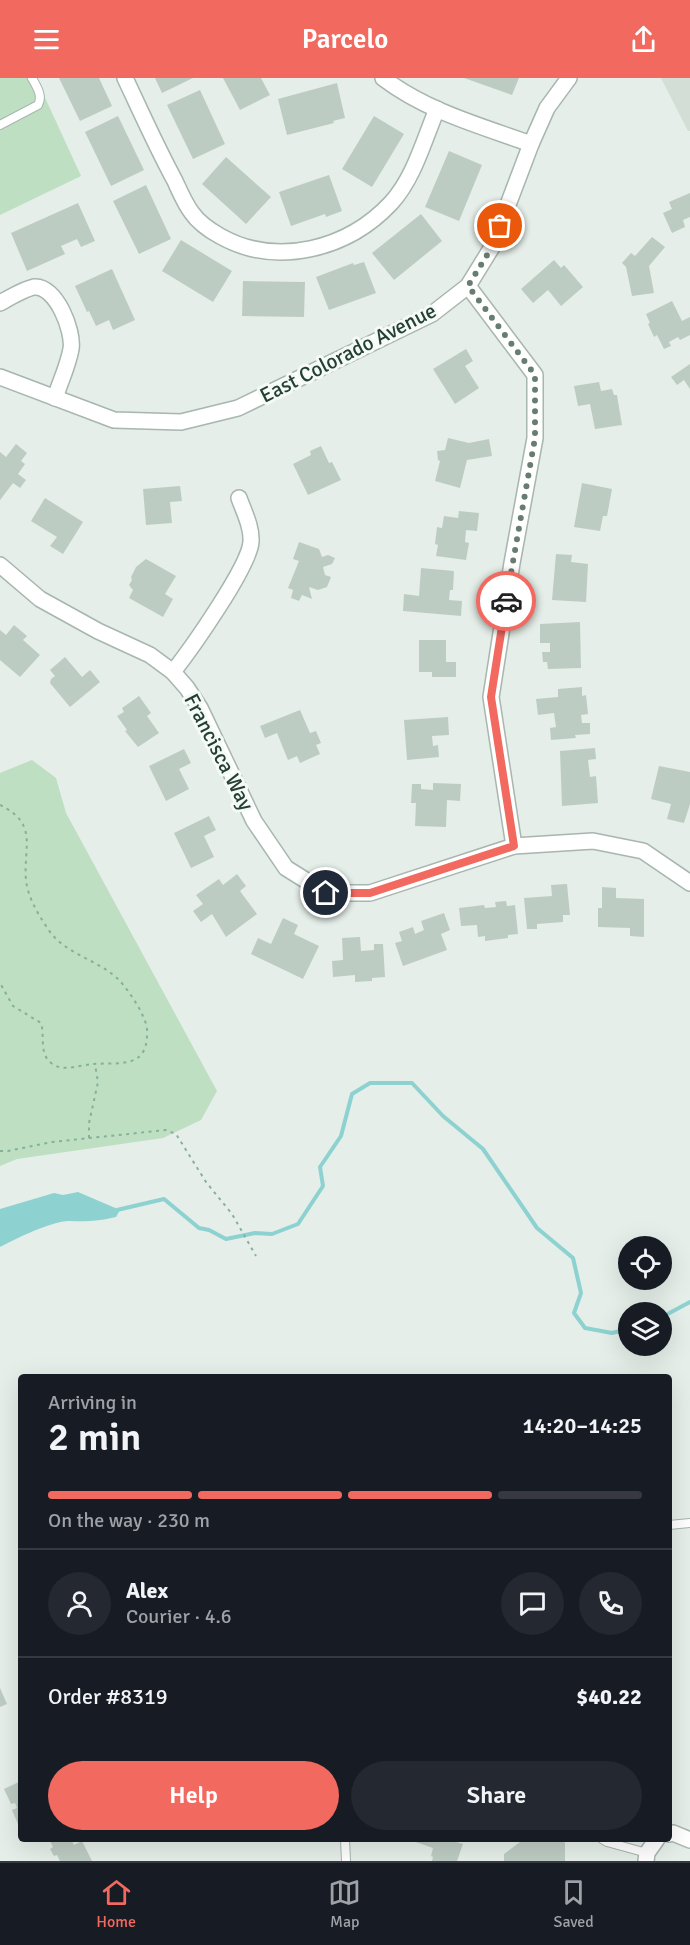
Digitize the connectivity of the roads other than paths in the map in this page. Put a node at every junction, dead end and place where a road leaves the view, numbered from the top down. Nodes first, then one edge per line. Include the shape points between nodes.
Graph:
1 (32, 78) edge
2 (125, 78) edge
3 (383, 78) edge
4 (569, 78) edge
5 (437, 109) junction
6 (0, 124) edge
7 (531, 144) junction
8 (468, 286) junction
9 (0, 303) edge
10 (0, 377) edge
11 (55, 398) junction
12 (239, 498) dead end
13 (0, 565) edge
14 (173, 672) junction
15 (514, 846) junction
16 (690, 884) edge
17 (690, 1524) edge
18 (672, 1525) edge
19 (672, 1833) edge
20 (690, 1840) edge
21 (345, 1842) edge
22 (607, 1842) edge
23 (655, 1842) edge
24 (646, 1857) edge
25 (346, 1861) edge

1 - 6 lane via 40,94 38,105
2 - 5 street via 192,214 211,231 238,246 267,252 296,252 324,246 372,220 392,202 408,179
3 - 5 street
4 - 7 street, East Colorado Avenue via 547,108
5 - 7 street
7 - 8 street, East Colorado Avenue via 492,247
8 - 11 street, East Colorado Avenue via 432,314 238,408 181,422 114,420
8 - 15 street via 535,375 535,438 491,697
9 - 11 street via 33,287 46,289 54,297 68,324 72,348
10 - 11 street, East Colorado Avenue
12 - 14 street via 251,533 248,556
13 - 14 street, Francisca Way via 40,599 150,655
14 - 15 street, Francisca Way via 200,708 254,821 286,868 326,893 370,893
15 - 16 street, Francisca Way via 593,841 643,851
17 - 18 lane
19 - 20 street
21 - 25 lane
22 - 24 lane
23 - 24 street

